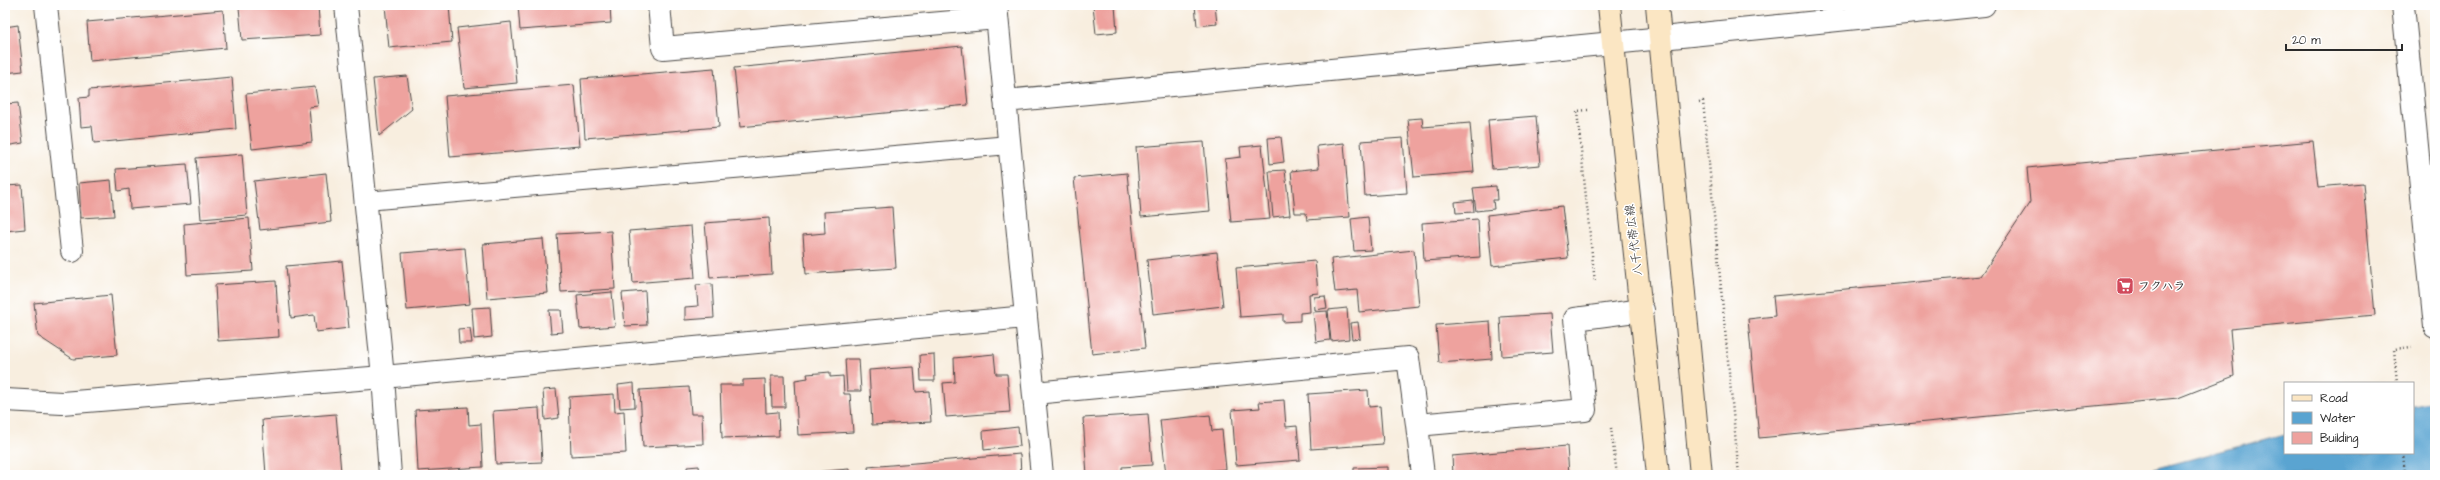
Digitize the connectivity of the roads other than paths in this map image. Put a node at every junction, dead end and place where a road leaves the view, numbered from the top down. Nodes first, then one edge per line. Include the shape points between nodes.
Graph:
1 (46, 5) edge
2 (346, 5) edge
3 (659, 5) edge
4 (1609, 5) edge
5 (1657, 5) edge
6 (1984, 5) edge
7 (2403, 5) edge
8 (1945, 7) edge
9 (997, 12) edge
10 (1660, 37) junction
11 (1613, 43) junction
12 (1005, 101) junction
13 (1009, 145) junction
14 (366, 201) junction
15 (72, 251) dead end
16 (1643, 310) junction
17 (1026, 317) junction
18 (2435, 327) edge
19 (383, 377) junction
20 (1034, 393) junction
21 (5, 400) edge
22 (1417, 425) junction
23 (390, 475) edge
24 (1042, 475) edge
25 (1423, 475) edge
26 (1658, 475) edge
27 (1701, 475) edge

1 - 15 street
2 - 14 street
3 - 9 street via 663,48
4 - 11 main road, 八千代帯広線
5 - 10 main road
6 - 8 street
7 - 18 street
8 - 10 street
9 - 12 street
10 - 11 street
10 - 27 main road
11 - 12 street
11 - 16 main road, 八千代帯広線 via 1618,107
12 - 13 street
13 - 14 lane
13 - 17 street
14 - 19 street
16 - 22 street via 1575,319 1585,410
16 - 26 main road, 八千代帯広線
17 - 19 street
17 - 20 street
19 - 21 street via 62,403
19 - 23 street
20 - 22 street via 1408,358
20 - 24 street
22 - 25 street

